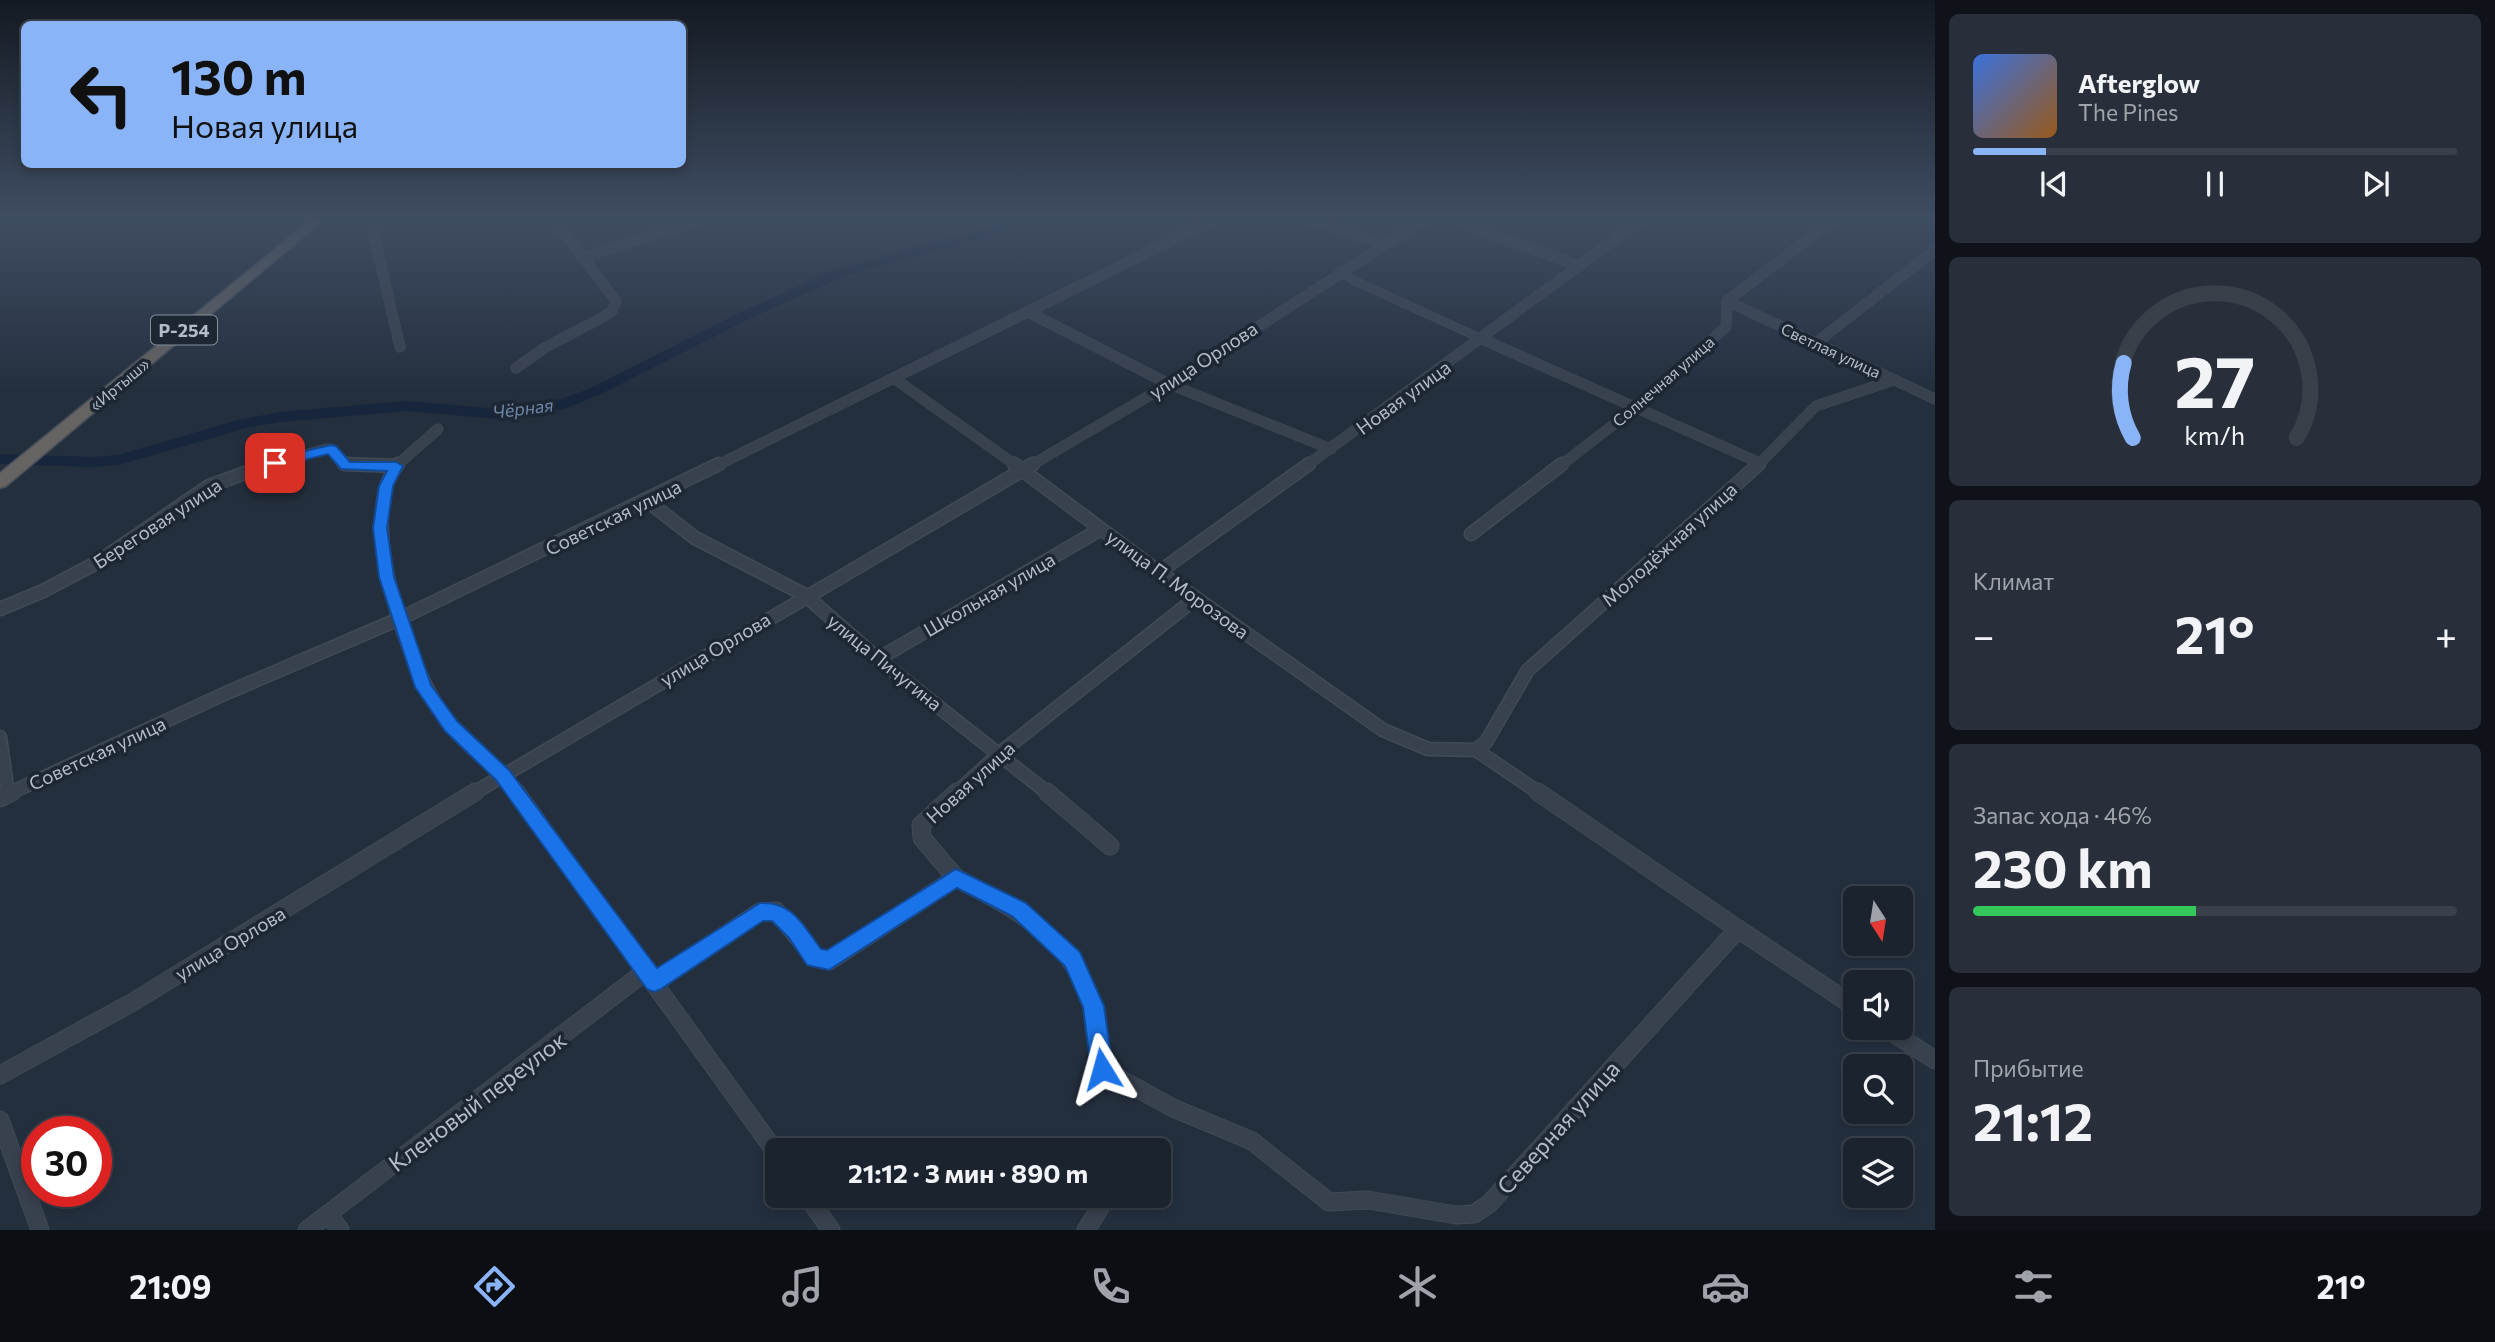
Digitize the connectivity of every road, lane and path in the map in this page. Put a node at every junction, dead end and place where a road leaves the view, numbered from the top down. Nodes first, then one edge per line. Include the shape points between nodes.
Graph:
1 (250, 275) edge
2 (383, 275) edge
3 (596, 275) edge
4 (1104, 275) edge
5 (1333, 275) edge
6 (1346, 275) edge
7 (1567, 275) edge
8 (1761, 275) edge
9 (1902, 275) edge
10 (1727, 301) junction
11 (1030, 313) junction
12 (1482, 339) junction
13 (1817, 342) junction
14 (400, 347) dead end
15 (516, 368) dead end
16 (895, 379) junction
17 (1894, 380) junction
18 (1169, 384) junction
19 (1935, 399) edge
20 (1635, 408) junction
21 (438, 429) dead end
22 (1331, 449) junction
23 (1760, 463) junction
24 (396, 466) junction
25 (1023, 470) junction
26 (1, 482) edge
27 (646, 500) junction
28 (1101, 529) junction
29 (1471, 534) dead end
30 (1159, 572) junction
31 (805, 595) junction
32 (1196, 598) junction
33 (0, 609) edge
34 (399, 619) junction
35 (878, 659) junction
36 (0, 737) edge
37 (1476, 750) junction
38 (1000, 753) junction
39 (503, 775) junction
40 (4, 796) edge
41 (1110, 846) dead end
42 (956, 878) junction
43 (1738, 929) junction
44 (650, 977) junction
45 (1843, 999) edge
46 (1904, 1040) edge
47 (1935, 1060) edge
48 (0, 1075) edge
49 (0, 1120) edge
50 (766, 1138) edge
51 (815, 1208) edge
52 (1100, 1208) edge
53 (328, 1214) junction
54 (40, 1230) edge
55 (307, 1230) edge
56 (340, 1230) edge
57 (831, 1230) edge
58 (1086, 1230) edge

1 - 26 highway, «Иртыш» / Р-254
2 - 14 street
3 - 15 street via 616,301 612,311
4 - 11 street, Советская улица
5 - 18 street, улица Орлова
6 - 12 street
7 - 12 street, Новая улица
8 - 10 street
9 - 13 street
10 - 13 street, Светлая улица
10 - 20 street, Солнечная улица via 1726,327
11 - 16 street, Советская улица
11 - 18 street
12 - 20 street
12 - 22 street, Новая улица
13 - 17 street, Светлая улица
16 - 25 street, улица П. Морозова
16 - 27 street, Советская улица
17 - 19 street, Светлая улица
17 - 23 street, Молодёжная улица via 1816,406
18 - 22 street
18 - 25 street, улица Орлова
20 - 23 street
20 - 29 street, Солнечная улица
21 - 24 street
22 - 30 street, Новая улица
23 - 37 street, Молодёжная улица via 1528,670 1486,742
24 - 33 street, Береговая улица via 346,466 331,449 227,478 98,562
24 - 34 street via 386,486 380,528
25 - 28 street, улица П. Морозова
25 - 31 street, улица Орлова
27 - 31 street, улица Пичугина via 695,538
27 - 34 street, Советская улица
28 - 30 street, улица П. Морозова
28 - 35 street, Школьная улица
30 - 32 street, улица П. Морозова
31 - 35 street, улица Пичугина
31 - 39 street, улица Орлова
32 - 37 street, улица П. Морозова via 1401,740 1441,753
32 - 38 street, Новая улица
34 - 39 street via 424,687 451,726
34 - 40 street, Советская улица
35 - 38 street, улица Пичугина
36 - 40 street
37 - 43 street
38 - 41 street, улица Пичугина
38 - 42 street, Новая улица via 921,825 922,838
39 - 44 street
39 - 48 street, улица Орлова via 133,1002
42 - 43 street, Северная улица via 1019,910 1073,959 1093,1006 1102,1069 1173,1108 1252,1141 1329,1202 1368,1200 1456,1215 1474,1214 1489,1204
42 - 44 street via 829,961 815,958 776,911 760,912
43 - 45 street
44 - 50 street
44 - 53 street, Кленовый переулок
46 - 47 street
49 - 54 street
51 - 57 street
52 - 58 street
53 - 55 street, Кленовый переулок
53 - 56 street

